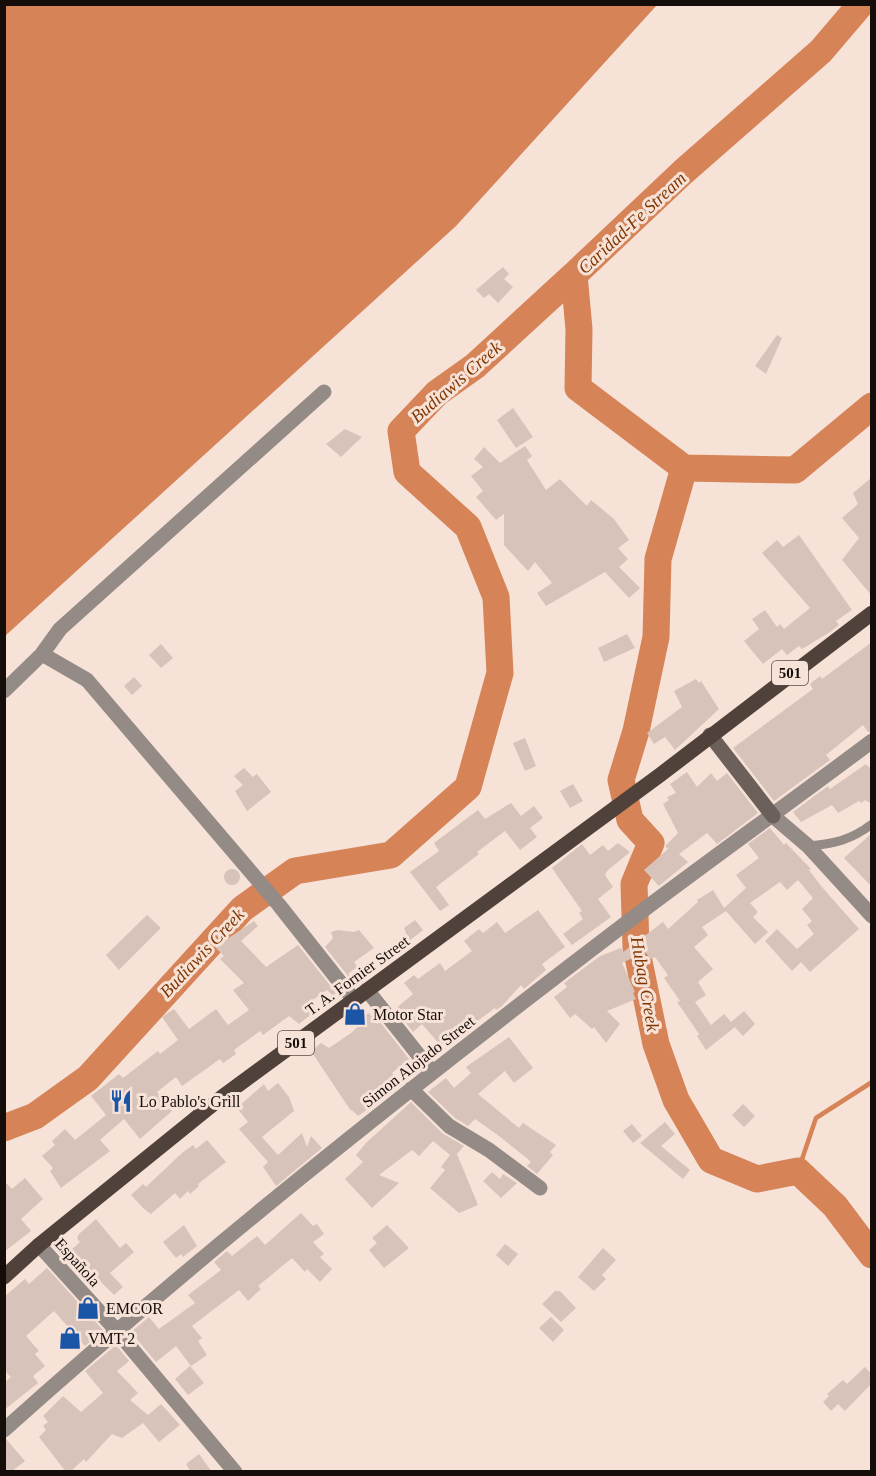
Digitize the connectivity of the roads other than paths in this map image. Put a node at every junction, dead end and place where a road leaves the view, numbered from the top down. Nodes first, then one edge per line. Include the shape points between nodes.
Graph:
1 (324, 392) dead end
2 (872, 613) edge
3 (42, 654) junction
4 (4, 691) edge
5 (710, 735) junction
6 (872, 741) edge
7 (773, 816) junction
8 (872, 824) edge
9 (808, 846) junction
10 (872, 916) edge
11 (367, 990) junction
12 (354, 1000) junction
13 (432, 1071) junction
14 (411, 1089) junction
15 (540, 1188) dead end
16 (39, 1245) junction
17 (4, 1276) edge
18 (116, 1330) junction
19 (4, 1431) edge
20 (236, 1472) edge

1 - 3 street via 60,629
2 - 5 main road, 501
3 - 4 street
3 - 12 street via 87,680 279,905
5 - 7 street
5 - 11 main road, T. A. Fornier Street / 501
6 - 7 street, Simon Alojado Street
7 - 9 street
7 - 13 street, Simon Alojado Street
8 - 9 lane via 838,843
9 - 10 street
11 - 12 main road, T. A. Fornier Street / 501
11 - 13 street
12 - 16 main road, T. A. Fornier Street / 501 via 222,1097
13 - 14 street, Simon Alojado Street
14 - 15 street via 449,1126
14 - 18 street, Simon Alojado Street
16 - 17 main road, T. A. Fornier Street / 501
16 - 18 street, Española
18 - 19 street, Simon Alojado Street
18 - 20 street, Española

